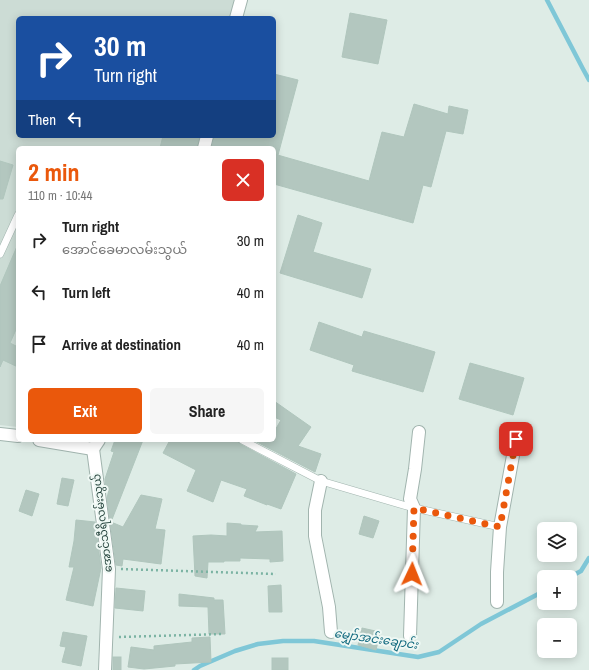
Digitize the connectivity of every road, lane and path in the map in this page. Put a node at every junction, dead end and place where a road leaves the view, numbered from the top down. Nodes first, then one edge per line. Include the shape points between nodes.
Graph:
1 (241, 0) edge
2 (237, 16) edge
3 (16, 219) edge
4 (0, 254) edge
5 (419, 432) dead end
6 (0, 434) edge
7 (16, 436) edge
8 (516, 439) dead end
9 (68, 442) edge
10 (246, 442) edge
11 (96, 444) edge
12 (321, 481) junction
13 (414, 508) junction
14 (500, 527) junction
15 (109, 569) junction
16 (276, 574) dead end
17 (497, 602) dead end
18 (331, 632) dead end
19 (223, 634) dead end
20 (410, 636) dead end
21 (107, 637) junction
22 (105, 670) edge

1 - 2 street
3 - 4 lane
5 - 13 street via 410,499
6 - 7 street
8 - 14 street
9 - 11 street
10 - 12 lane
11 - 15 street, အောင်သီရိလမ်းသွယ်
12 - 13 lane
12 - 18 street via 315,510 315,536 329,607
13 - 14 lane
13 - 20 street
14 - 17 street
15 - 16 path
15 - 21 street, အောင်သီရိလမ်းသွယ်
19 - 21 path
21 - 22 street, အောင်သီရိလမ်းသွယ်

